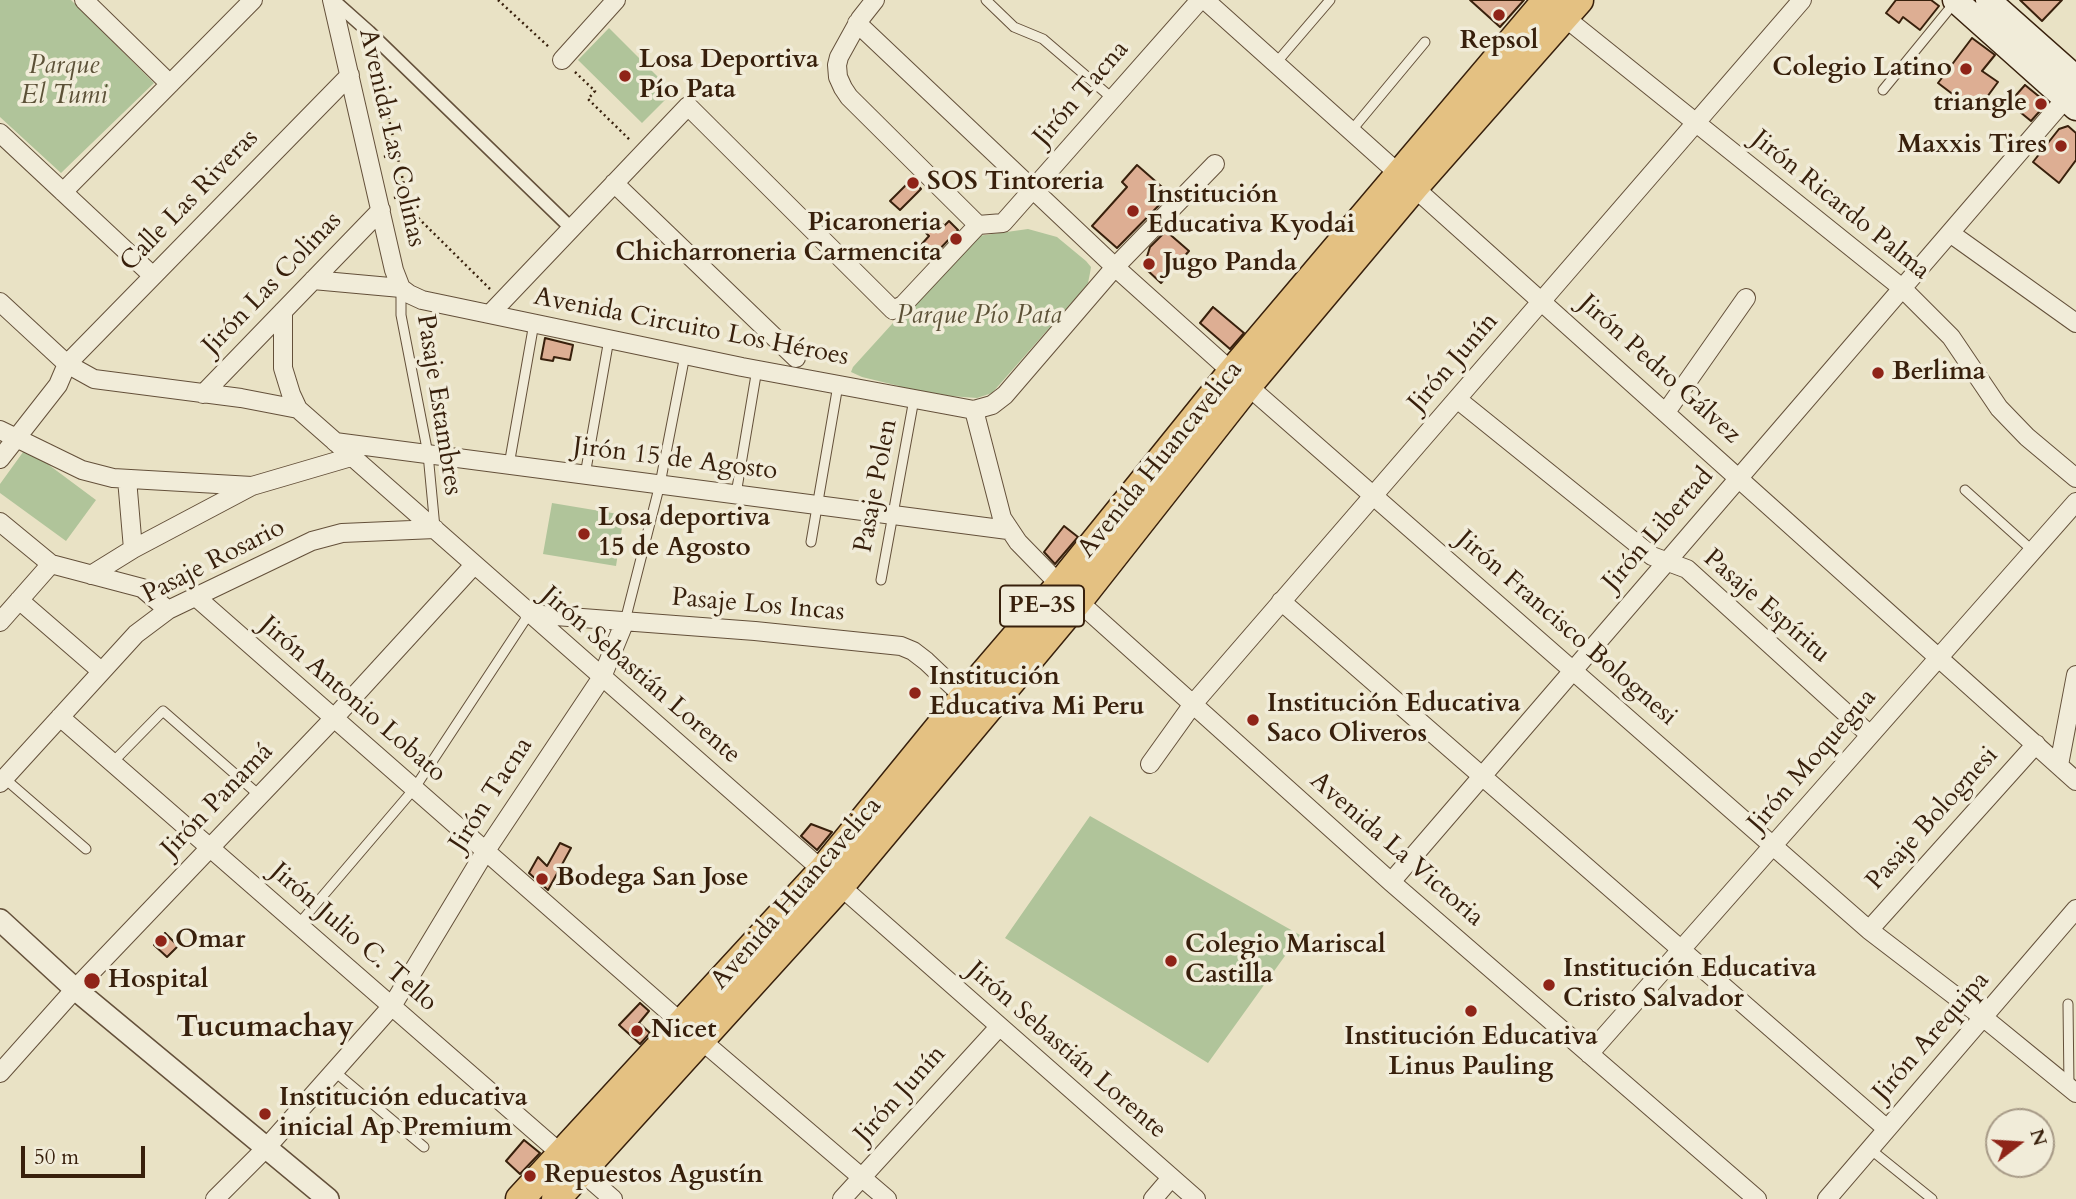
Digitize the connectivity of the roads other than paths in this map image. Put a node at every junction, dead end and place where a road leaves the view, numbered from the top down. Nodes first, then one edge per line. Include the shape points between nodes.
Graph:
1 (84, 0) edge
2 (253, 0) edge
3 (333, 0) edge
4 (616, 0) edge
5 (874, 0) edge
6 (986, 0) edge
7 (1202, 0) edge
8 (1329, 0) edge
9 (1802, 0) edge
10 (1988, 0) edge
11 (1956, 1) edge
12 (1556, 4) edge
13 (857, 23) junction
14 (1424, 41) dead end
15 (562, 60) road end
16 (1276, 63) junction
17 (350, 75) junction
18 (170, 84) junction
19 (1883, 90) dead end
20 (2073, 92) edge
21 (1113, 99) junction
22 (1696, 123) junction
23 (1352, 131) junction
24 (0, 133) edge
25 (1215, 164) dead end
26 (1407, 179) junction
27 (614, 183) junction
28 (1034, 189) junction
29 (63, 192) junction
30 (384, 205) junction
31 (978, 225) junction
32 (571, 228) junction
33 (1950, 233) junction
34 (1115, 267) junction
35 (153, 276) junction
36 (313, 280) junction
37 (401, 288) junction
38 (1902, 288) junction
39 (1746, 298) dead end
40 (1542, 301) junction
41 (0, 302) edge
42 (496, 307) junction
43 (283, 312) junction
44 (534, 323) junction
45 (2076, 323) edge
46 (609, 339) junction
47 (685, 355) junction
48 (796, 358) dead end
49 (67, 364) junction
50 (757, 369) junction
51 (1240, 378) junction
52 (838, 384) junction
53 (203, 394) junction
54 (914, 399) junction
55 (1457, 399) junction
56 (298, 409) junction
57 (974, 410) junction
58 (1666, 412) junction
59 (0, 430) edge
60 (18, 438) junction
61 (335, 442) junction
62 (428, 454) junction
63 (351, 457) junction
64 (0, 459) edge
65 (509, 465) junction
66 (585, 475) junction
67 (1739, 477) junction
68 (2076, 478) edge
69 (127, 479) junction
70 (660, 485) junction
71 (252, 486) junction
72 (1965, 490) dead end
73 (736, 494) junction
74 (1374, 495) junction
75 (2076, 502) edge
76 (818, 505) junction
77 (893, 515) junction
78 (0, 522) edge
79 (435, 529) junction
80 (1008, 530) junction
81 (811, 542) dead end
82 (133, 549) junction
83 (2033, 551) junction
84 (1667, 561) junction
85 (51, 564) junction
86 (474, 565) junction
87 (91, 575) junction
88 (881, 580) dead end
89 (1069, 593) junction
90 (196, 597) junction
91 (19, 600) junction
92 (1281, 601) junction
93 (168, 610) junction
94 (529, 614) junction
95 (625, 621) junction
96 (0, 622) edge
97 (1939, 657) junction
98 (1573, 670) junction
99 (101, 671) junction
100 (2076, 675) edge
101 (602, 677) junction
102 (964, 697) junction
103 (1193, 704) junction
104 (60, 717) junction
105 (334, 718) junction
106 (1870, 735) junction
107 (2036, 744) junction
108 (112, 763) junction
109 (1150, 764) dead end
110 (2059, 765) junction
111 (1482, 776) junction
112 (2, 780) edge
113 (2076, 781) edge
114 (414, 789) junction
115 (259, 795) junction
116 (1773, 846) junction
117 (208, 848) junction
118 (86, 849) dead end
119 (485, 852) junction
120 (831, 879) junction
121 (1391, 882) junction
122 (2076, 909) edge
123 (0, 920) edge
124 (298, 925) junction
125 (1869, 930) junction
126 (1681, 949) junction
127 (75, 989) junction
128 (2068, 1004) dead end
129 (392, 1006) junction
130 (1984, 1018) junction
131 (999, 1027) junction
132 (691, 1031) junction
133 (1589, 1054) junction
134 (334, 1071) junction
135 (0, 1073) edge
136 (2073, 1091) edge
137 (1888, 1129) junction
138 (267, 1147) junction
139 (424, 1147) dead end
140 (1870, 1149) junction
141 (572, 1162) junction
142 (862, 1178) junction
143 (1171, 1178) junction
144 (215, 1199) edge
145 (328, 1199) edge
146 (520, 1199) edge
147 (556, 1199) edge
148 (613, 1199) edge
149 (842, 1199) edge
150 (887, 1199) edge
151 (1153, 1199) edge
152 (1196, 1199) edge
153 (1757, 1199) edge
154 (1827, 1199) edge
155 (1932, 1199) edge

1 - 18 street
2 - 18 street
3 - 17 street, Avenida Las Colinas
3 - 32 street
4 - 15 street
5 - 13 street
6 - 21 lane via 1013,26 1043,39
7 - 16 street, Jirón Pedro Gálvez
7 - 21 street, Jirón Tacna
8 - 16 lane
9 - 22 street, Jirón Junín
10 - 20 main road
11 - 19 lane
11 - 20 main road
12 - 22 street, Jirón Ricardo Palma
12 - 26 highway, Avenida Huancavelica / PE-3S
13 - 28 street, Jirón Francisco Bolognesi
13 - 31 street via 837,65 843,88
14 - 23 lane
16 - 23 street, Jirón Pedro Gálvez
17 - 30 street, Avenida Las Colinas
17 - 35 street, Calle Las Riveras
18 - 29 street
20 - 33 street, Jirón Libertad
21 - 28 street, Jirón Tacna
22 - 38 street, Jirón Ricardo Palma
22 - 40 street, Jirón Junín
23 - 26 street, Jirón Pedro Gálvez
24 - 29 street
25 - 34 street
26 - 40 street, Jirón Pedro Gálvez
26 - 51 highway, Avenida Huancavelica / PE-3S
27 - 31 street via 688,106 893,310 903,305
27 - 32 street
27 - 48 street
28 - 31 street, Jirón Tacna via 1003,223
28 - 34 street, Jirón Francisco Bolognesi
29 - 35 street
30 - 36 street, Jirón Las Colinas
30 - 37 street, Avenida Las Colinas
32 - 42 street
33 - 38 street, Jirón Libertad
33 - 45 street
34 - 51 street, Jirón Francisco Bolognesi
34 - 57 street via 1005,395
35 - 49 street, Calle Las Riveras
36 - 37 street, Avenida Circuito Los Héroes
36 - 43 street, Jirón Las Colinas
37 - 42 street, Avenida Circuito Los Héroes via 422,300
37 - 62 lane, Pasaje Estambres via 401,315
38 - 67 street, Jirón Libertad
38 - 68 street, Jirón Ricardo Palma via 1951,337 1999,408
39 - 58 street
40 - 55 street, Jirón Junín
40 - 58 street, Jirón Pedro Gálvez
41 - 49 street, Jirón Sebastián Lorente
42 - 44 street, Avenida Circuito Los Héroes
43 - 53 street, Jirón Las Colinas
43 - 56 street via 283,368
44 - 46 street, Avenida Circuito Los Héroes
44 - 65 lane
46 - 47 street, Avenida Circuito Los Héroes
46 - 66 lane
47 - 50 street, Avenida Circuito Los Héroes
47 - 70 lane, Jirón Tacna
49 - 53 street, Jirón Sebastián Lorente via 94,379
49 - 60 street, Calle Las Riveras via 58,385
50 - 52 street, Avenida Circuito Los Héroes
50 - 73 lane
51 - 74 street, Jirón Francisco Bolognesi
51 - 89 highway, Avenida Huancavelica / PE-3S
52 - 54 street, Avenida Circuito Los Héroes
52 - 76 lane
53 - 56 street, Jirón Sebastián Lorente
54 - 57 street, Avenida Circuito Los Héroes
54 - 77 lane, Pasaje Polen
55 - 74 street, Jirón Junín
55 - 84 street, Pasaje Espíritu via 1652,556
56 - 61 street, Jirón Sebastián Lorente
57 - 80 street, Avenida La Victoria
58 - 67 street, Jirón Pedro Gálvez
59 - 60 street
60 - 64 street, Calle Las Riveras
60 - 69 street via 82,470
61 - 62 street, Jirón 15 de Agosto
61 - 63 street, Jirón Sebastián Lorente
62 - 65 street, Jirón 15 de Agosto
62 - 79 lane, Pasaje Estambres
63 - 71 street
63 - 79 street, Jirón Sebastián Lorente
65 - 66 street, Jirón 15 de Agosto
66 - 70 street, Jirón 15 de Agosto
67 - 84 street, Jirón Libertad
67 - 97 street, Jirón Pedro Gálvez
69 - 71 street
69 - 82 street
70 - 73 street, Jirón 15 de Agosto
70 - 95 lane, Jirón Tacna
71 - 82 street
72 - 83 lane
73 - 76 street, Jirón 15 de Agosto
74 - 92 street, Jirón Junín
74 - 98 street, Jirón Francisco Bolognesi
75 - 83 street, Jirón Moquegua
76 - 77 street, Jirón 15 de Agosto
76 - 81 lane
77 - 80 street, Jirón 15 de Agosto
77 - 88 lane, Pasaje Polen
78 - 85 street
79 - 86 street, Jirón Sebastián Lorente
79 - 90 street, Pasaje Rosario via 342,533 312,541
80 - 89 street, Avenida La Victoria
82 - 87 street
83 - 97 street, Jirón Moquegua
84 - 98 street, Jirón Libertad
84 - 106 street, Pasaje Espíritu via 1687,569
85 - 87 street
85 - 91 street
86 - 94 street, Jirón Sebastián Lorente
86 - 105 street, Jirón Panamá
87 - 93 street via 142,588
89 - 102 highway, Avenida Huancavelica / PE-3S
89 - 103 street, Avenida La Victoria
89 - 120 highway, Avenida Huancavelica / PE-3S
90 - 93 street, Pasaje Rosario
90 - 105 street, Jirón Antonio Lobato
91 - 96 street
91 - 99 street
92 - 103 street, Jirón Junín
92 - 111 street
93 - 99 street, Pasaje Rosario via 136,634
94 - 95 street, Pasaje Los Incas
94 - 101 street, Jirón Sebastián Lorente
94 - 114 lane
95 - 101 street, Jirón Tacna
95 - 102 street, Pasaje Los Incas via 901,646 926,661
97 - 106 street, Jirón Moquegua
97 - 107 street, Jirón Pedro Gálvez
98 - 111 street, Jirón Libertad
98 - 116 street, Jirón Francisco Bolognesi
99 - 104 street, Pasaje Rosario
100 - 110 street
101 - 119 street, Jirón Tacna
101 - 120 street, Jirón Sebastián Lorente
102 - 120 highway, Avenida Huancavelica / PE-3S
103 - 109 street, Jirón Junín
103 - 121 street, Avenida La Victoria
104 - 108 street, Jirón Julio C. Tello
104 - 112 street, Pasaje Rosario
105 - 114 street, Jirón Antonio Lobato
105 - 115 street, Jirón Panamá
106 - 116 street, Jirón Moquegua
107 - 110 street, Jirón Pedro Gálvez
107 - 125 street, Pasaje Bolognesi
108 - 115 lane via 163,711
108 - 117 street, Jirón Julio C. Tello
110 - 113 street, Jirón Pedro Gálvez
111 - 121 street, Jirón Libertad
111 - 126 street
112 - 118 lane
114 - 119 street, Jirón Antonio Lobato
114 - 124 lane
115 - 117 street, Jirón Panamá
116 - 125 street, Jirón Francisco Bolognesi
116 - 126 street, Jirón Moquegua
117 - 124 street, Jirón Julio C. Tello
117 - 127 street, Jirón Panamá
119 - 129 street, Jirón Tacna
119 - 132 street, Jirón Antonio Lobato
120 - 131 street, Jirón Sebastián Lorente
120 - 132 highway, Avenida Huancavelica / PE-3S
121 - 133 street, Avenida La Victoria
122 - 130 street, Jirón Arequipa
123 - 127 street
124 - 129 street, Jirón Julio C. Tello
125 - 130 street, Jirón Francisco Bolognesi
126 - 133 street, Jirón Moquegua
126 - 137 street
127 - 135 street, Jirón Panamá
127 - 138 street
128 - 136 lane
129 - 134 street, Jirón Tacna
129 - 141 street, Jirón Julio C. Tello
130 - 136 street, Jirón Francisco Bolognesi
130 - 137 street, Jirón Arequipa
131 - 142 street, Jirón Junín
131 - 143 street, Jirón Sebastián Lorente
132 - 141 highway, Avenida Huancavelica / PE-3S
132 - 142 street, Jirón Antonio Lobato
133 - 153 street, Avenida La Victoria
134 - 138 street, Jirón Tacna
134 - 139 lane
137 - 140 street, Jirón Arequipa
138 - 144 street, Jirón Tacna
138 - 145 street
140 - 154 street, Jirón Arequipa
140 - 155 lane
141 - 146 highway, Avenida Huancavelica / PE-3S
141 - 147 highway, Avenida Huancavelica / PE-3S
141 - 148 street, Jirón Julio C. Tello
142 - 149 street, Jirón Junín
142 - 150 street, Jirón Antonio Lobato
143 - 151 street
143 - 152 street, Jirón Sebastián Lorente

